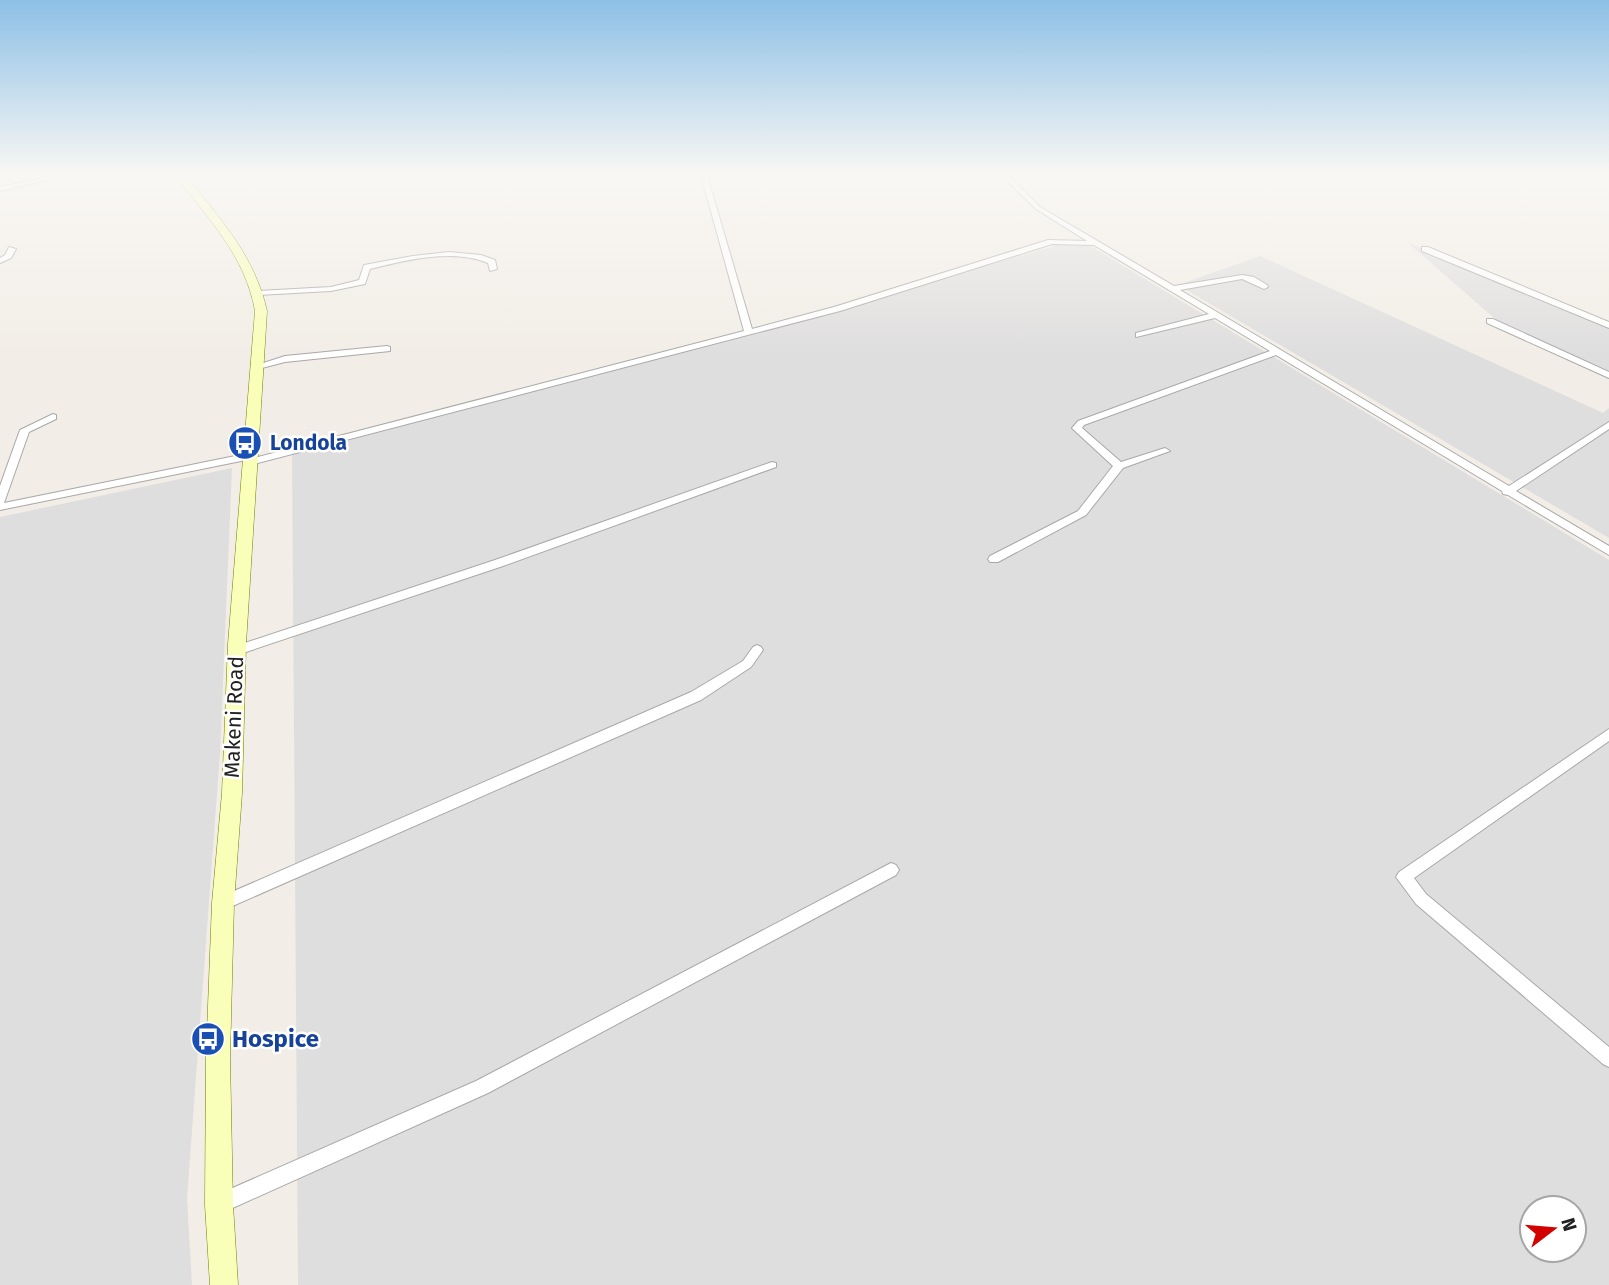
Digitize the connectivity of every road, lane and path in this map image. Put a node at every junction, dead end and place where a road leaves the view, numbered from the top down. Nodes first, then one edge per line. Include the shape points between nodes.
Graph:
1 (226, 235) edge
2 (721, 235) edge
3 (1046, 235) edge
4 (1069, 235) edge
5 (1069, 235) edge
6 (1094, 243) junction
7 (12, 249) dead end
8 (1424, 249) dead end
9 (0, 261) edge
10 (493, 269) dead end
11 (1264, 287) dead end
12 (1172, 289) junction
13 (258, 293) junction
14 (1215, 315) junction
15 (1490, 321) dead end
16 (1609, 325) edge
17 (748, 330) junction
18 (1139, 335) dead end
19 (387, 349) dead end
20 (1279, 351) junction
21 (258, 366) junction
22 (1609, 375) edge
23 (53, 417) dead end
24 (1609, 425) edge
25 (1166, 451) dead end
26 (250, 459) junction
27 (772, 464) dead end
28 (1119, 466) junction
29 (1507, 492) junction
30 (0, 501) edge
31 (0, 507) edge
32 (1609, 551) edge
33 (994, 559) dead end
34 (237, 650) junction
35 (757, 650) dead end
36 (1609, 734) edge
37 (891, 870) dead end
38 (223, 903) junction
39 (1609, 1058) edge
40 (219, 1205) junction
41 (223, 1285) edge

1 - 13 main road, Makeni Road via 252,274
2 - 17 street
3 - 17 street via 895,292
4 - 6 street
5 - 6 street
6 - 12 street
7 - 9 street
8 - 16 street
10 - 13 street via 492,262 484,258 425,257 367,267 362,282 348,287
11 - 12 street via 1242,277
12 - 14 street
13 - 21 main road, Makeni Road
14 - 18 street
14 - 20 street
15 - 22 street
17 - 26 street
19 - 21 street
20 - 28 street via 1081,423 1077,428
20 - 29 street
21 - 26 main road, Makeni Road
23 - 30 street via 25,430
24 - 29 street
25 - 28 street
26 - 31 street
26 - 34 main road, Makeni Road
27 - 34 street via 487,568
28 - 33 street via 1082,513
29 - 32 street
34 - 38 main road, Makeni Road
35 - 38 street via 747,664 696,696
36 - 39 street via 1404,877 1421,899
37 - 40 street via 482,1087
38 - 40 main road, Makeni Road
40 - 41 main road, Makeni Road

